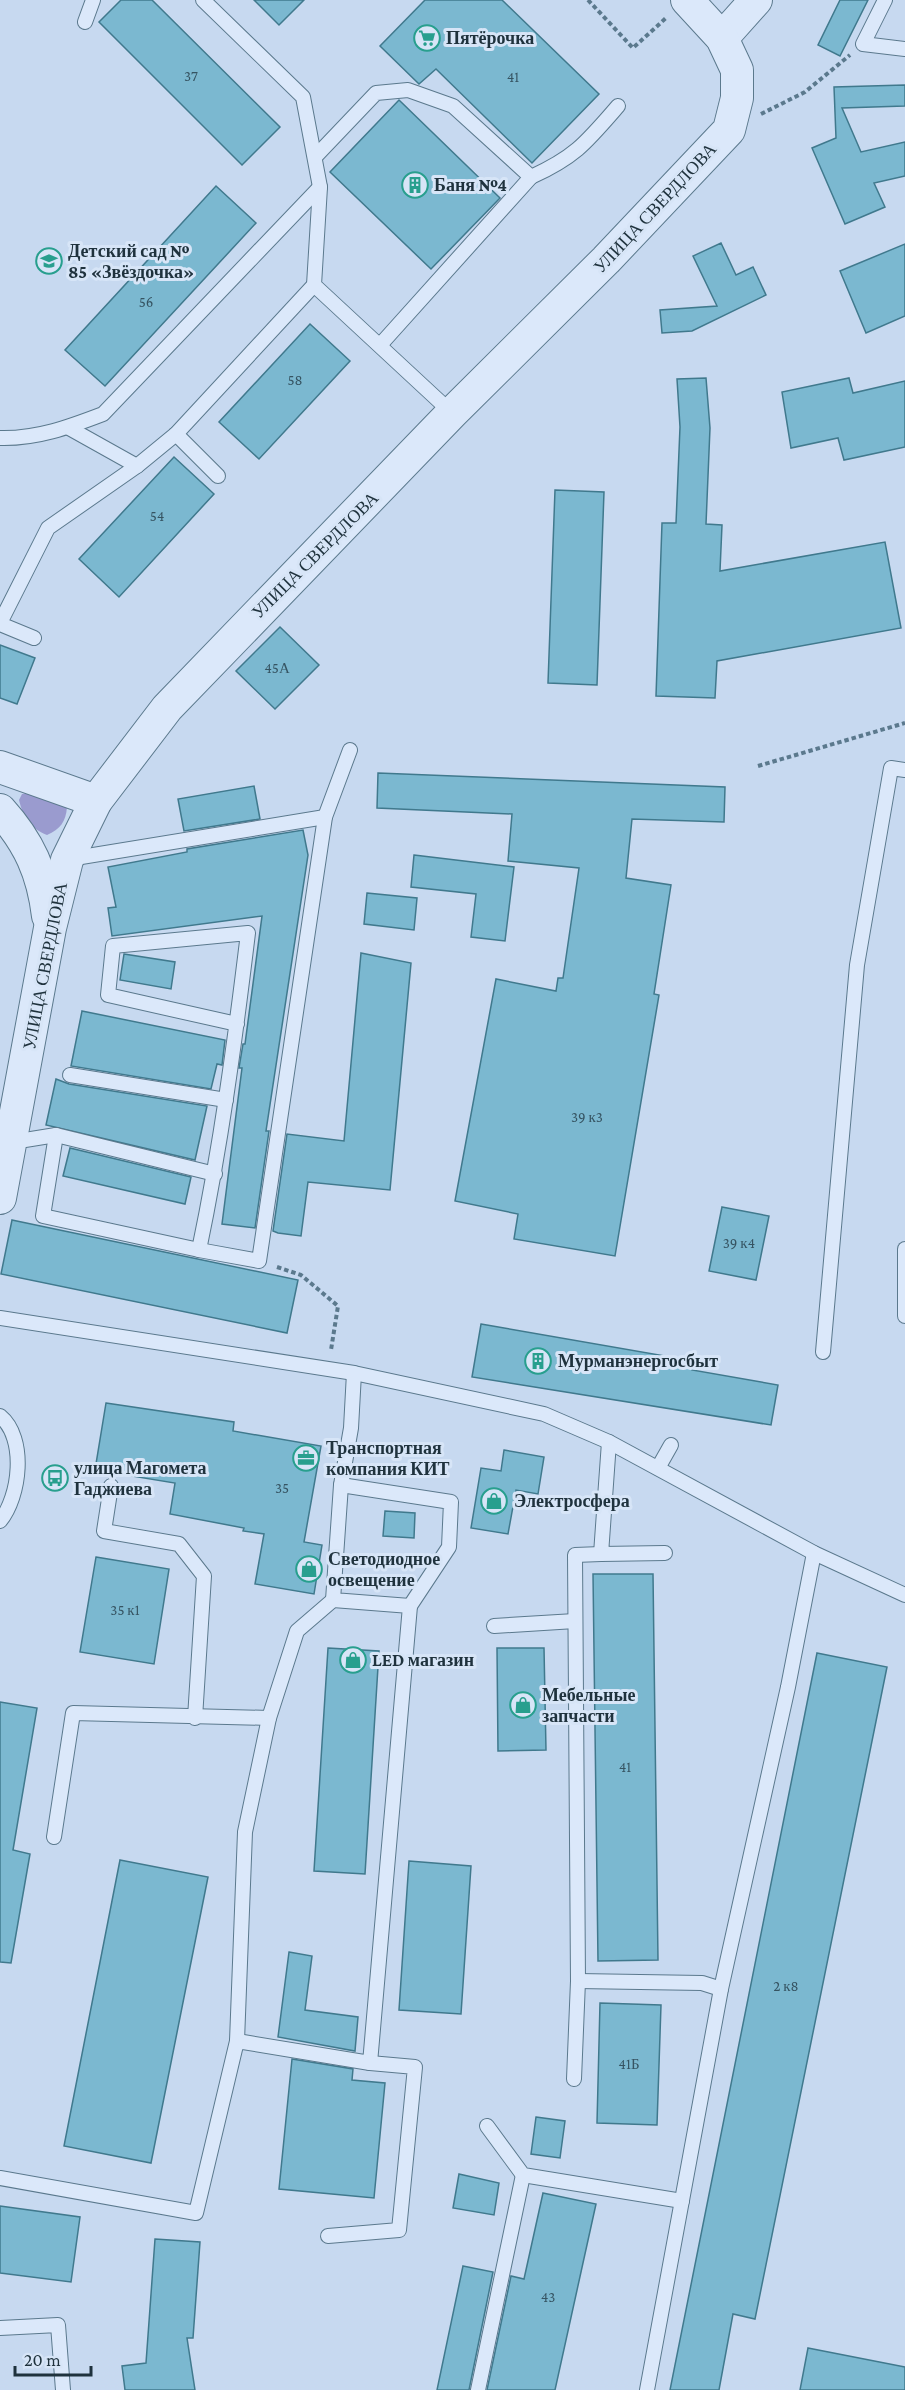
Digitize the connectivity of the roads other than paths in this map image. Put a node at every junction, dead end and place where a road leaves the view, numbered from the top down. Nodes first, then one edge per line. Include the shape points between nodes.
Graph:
1 (93, 0) edge
2 (203, 0) edge
3 (756, 0) edge
4 (885, 0) edge
5 (678, 8) edge
6 (86, 22) dead end
7 (722, 38) junction
8 (905, 49) edge
9 (618, 106) dead end
10 (315, 157) junction
11 (531, 177) junction
12 (320, 187) junction
13 (314, 285) junction
14 (381, 344) junction
15 (452, 413) junction
16 (69, 428) junction
17 (176, 434) junction
18 (0, 438) edge
19 (137, 466) junction
20 (218, 476) dead end
21 (0, 623) edge
22 (34, 638) dead end
23 (350, 750) dead end
24 (0, 767) edge
25 (905, 770) edge
26 (96, 801) junction
27 (0, 810) edge
28 (325, 817) junction
29 (67, 860) junction
30 (50, 928) junction
31 (237, 1024) junction
32 (70, 1075) dead end
33 (226, 1100) junction
34 (56, 1135) junction
35 (12, 1139) junction
36 (215, 1174) junction
37 (0, 1198) edge
38 (905, 1249) edge
39 (200, 1250) junction
40 (905, 1316) edge
41 (0, 1318) edge
42 (823, 1352) dead end
43 (354, 1373) junction
44 (0, 1416) edge
45 (609, 1442) junction
46 (671, 1445) dead end
47 (658, 1468) junction
48 (341, 1485) junction
49 (111, 1486) dead end
50 (0, 1521) edge
51 (665, 1553) dead end
52 (814, 1553) junction
53 (601, 1554) junction
54 (905, 1595) edge
55 (333, 1600) junction
56 (410, 1606) junction
57 (575, 1621) junction
58 (494, 1626) dead end
59 (195, 1718) junction
60 (268, 1718) junction
61 (54, 1837) dead end
62 (578, 1981) junction
63 (721, 1989) junction
64 (237, 2041) junction
65 (370, 2063) junction
66 (574, 2079) dead end
67 (487, 2126) dead end
68 (523, 2175) junction
69 (0, 2178) edge
70 (682, 2200) junction
71 (328, 2236) dead end
72 (0, 2328) edge
73 (63, 2390) edge
74 (478, 2390) edge
75 (646, 2390) edge

1 - 6 lane
2 - 10 lane via 303,97
3 - 7 street
4 - 8 lane via 864,44
5 - 7 street, УЛИЦА СВЕРДЛОВА
7 - 15 street, УЛИЦА СВЕРДЛОВА via 737,70 737,98 729,130 606,260
9 - 11 lane via 582,148 560,164
10 - 11 lane via 376,93 408,90 453,106
10 - 12 lane
11 - 14 lane
12 - 13 lane
12 - 16 lane via 103,414
13 - 14 lane
13 - 17 lane
14 - 15 lane
15 - 26 street, УЛИЦА СВЕРДЛОВА via 167,708
16 - 18 lane via 24,439
16 - 19 lane
17 - 19 lane
17 - 20 lane
19 - 21 lane via 48,528
21 - 22 lane
23 - 28 lane
24 - 26 street
25 - 42 lane via 891,768 856,965
26 - 29 street, УЛИЦА СВЕРДЛОВА
27 - 30 street via 33,854 41,875
28 - 29 lane
28 - 39 lane via 259,1261
29 - 30 street, УЛИЦА СВЕРДЛОВА
30 - 35 street, УЛИЦА СВЕРДЛОВА
31 - 31 lane via 108,995 113,946 248,933
31 - 33 lane
32 - 33 lane
33 - 36 lane
34 - 35 lane
34 - 36 lane
34 - 39 lane via 43,1215
35 - 37 street, УЛИЦА СВЕРДЛОВА
36 - 39 lane
38 - 40 lane
41 - 43 lane
43 - 45 lane via 544,1414
43 - 48 lane via 351,1428
44 - 50 lane via 18,1448 17,1476
45 - 47 lane
45 - 53 lane
46 - 47 lane
47 - 52 lane
48 - 55 lane
48 - 56 lane via 451,1502 449,1547
49 - 59 lane via 104,1531 179,1544 204,1576
51 - 53 lane
52 - 54 lane
52 - 63 lane
53 - 57 lane via 575,1555
55 - 56 lane
55 - 60 lane via 297,1631
56 - 65 lane
57 - 58 lane
57 - 62 lane
59 - 60 lane
59 - 61 lane via 73,1713
60 - 64 lane via 245,1832
62 - 63 lane via 702,1983
62 - 66 lane
63 - 70 lane
64 - 65 lane
64 - 69 lane via 196,2213
65 - 71 lane via 415,2067 399,2230
67 - 68 lane
68 - 70 lane
68 - 74 lane
70 - 75 lane
72 - 73 lane via 58,2325

